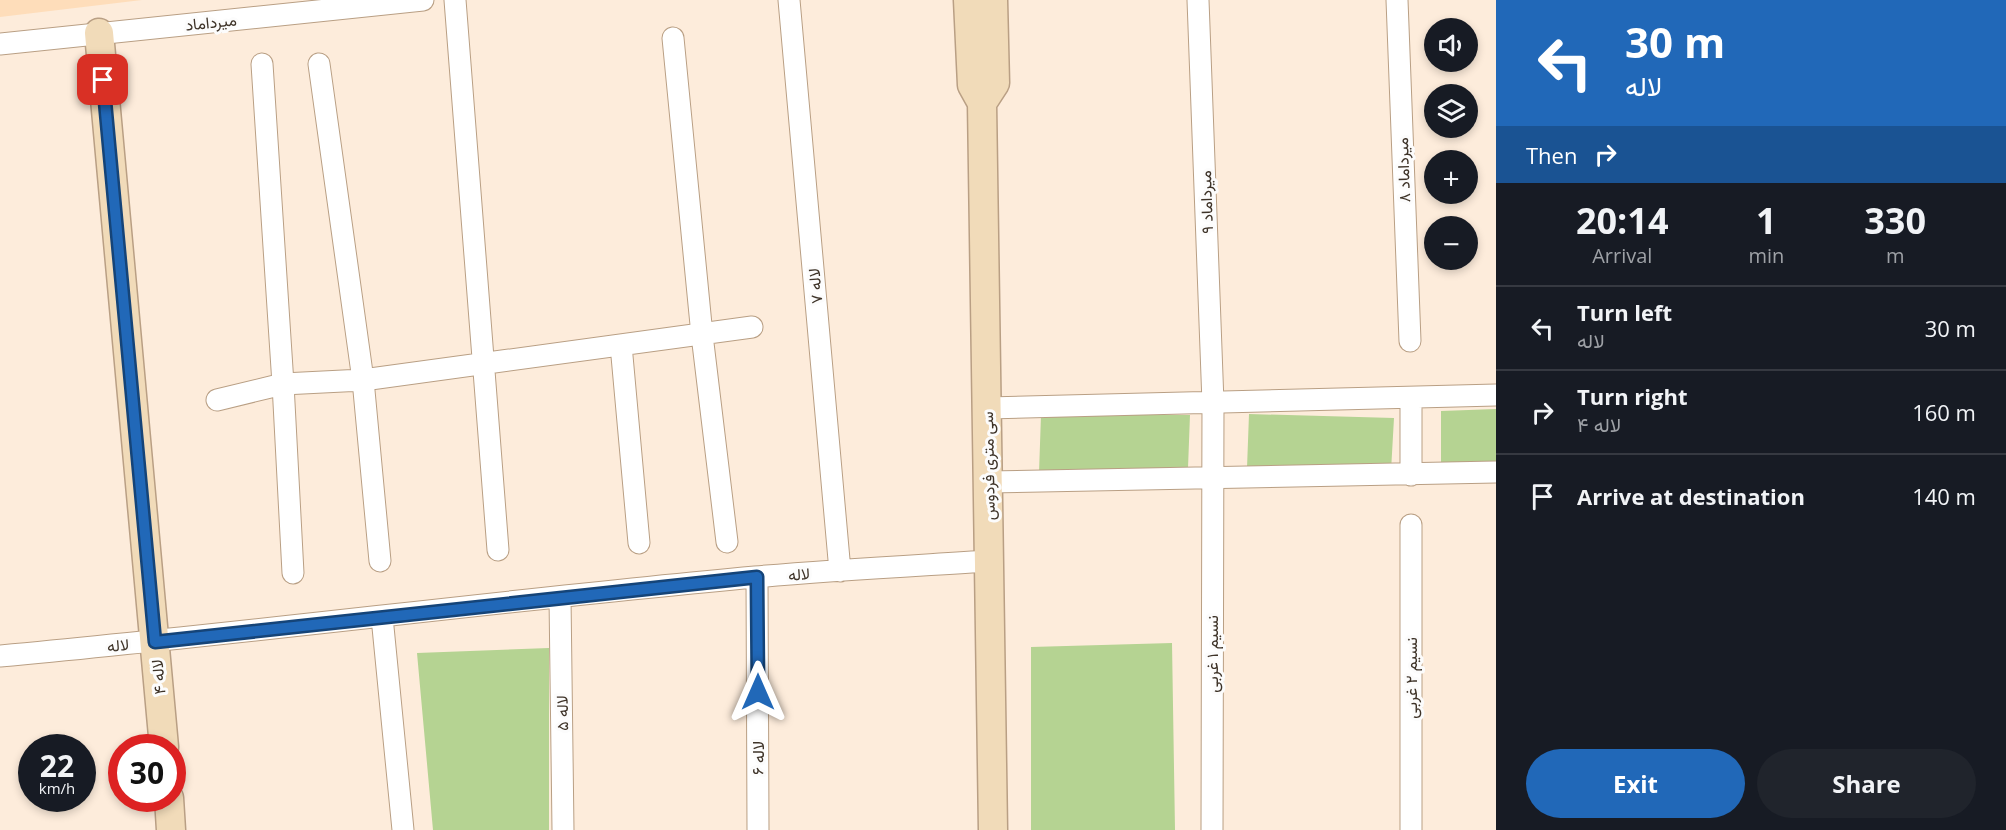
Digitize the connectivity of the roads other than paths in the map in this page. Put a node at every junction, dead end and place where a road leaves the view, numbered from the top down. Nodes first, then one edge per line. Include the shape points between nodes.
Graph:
1 (423, 0) edge
2 (455, 0) edge
3 (789, 0) edge
4 (968, 0) edge
5 (993, 0) edge
6 (1198, 0) edge
7 (1397, 0) edge
8 (401, 1) edge
9 (99, 33) junction
10 (673, 38) dead end
11 (0, 44) edge
12 (262, 64) dead end
13 (319, 64) dead end
14 (982, 103) junction
15 (752, 327) dead end
16 (702, 335) junction
17 (1410, 340) dead end
18 (621, 345) junction
19 (482, 363) junction
20 (363, 380) junction
21 (283, 384) junction
22 (1496, 395) edge
23 (1411, 398) junction
24 (217, 400) dead end
25 (1213, 403) junction
26 (987, 408) junction
27 (1496, 472) edge
28 (1411, 475) junction
29 (1212, 478) junction
30 (988, 482) junction
31 (1411, 525) dead end
32 (727, 542) dead end
33 (639, 543) dead end
34 (498, 550) dead end
35 (380, 561) dead end
36 (989, 561) junction
37 (840, 571) junction
38 (293, 573) dead end
39 (757, 577) junction
40 (560, 597) junction
41 (382, 616) junction
42 (155, 642) junction
43 (0, 656) edge
44 (163, 734) edge
45 (169, 812) edge
46 (171, 830) edge
47 (403, 830) edge
48 (563, 830) edge
49 (758, 830) edge
50 (993, 830) edge
51 (1212, 830) edge
52 (1411, 830) edge

1 - 8 street, میرداماد
2 - 19 street
3 - 37 street, لاله ۷
4 - 14 street via 972,85
5 - 14 street via 995,83
6 - 25 street, میرداماد ۹
7 - 17 street, میرداماد ۸
8 - 9 street, میرداماد
9 - 11 street, میرداماد
9 - 42 street, لاله ۴
10 - 16 street
12 - 21 street
13 - 20 street
14 - 26 street, سی متری فردوس
15 - 16 street
16 - 18 street
16 - 32 street
18 - 19 street
18 - 33 street
19 - 20 street
19 - 34 street
20 - 21 street
20 - 35 street
21 - 24 street
21 - 38 street
22 - 23 street
23 - 25 street
23 - 28 street
25 - 26 street
25 - 29 street, میرداماد ۹
26 - 30 street, سی متری فردوس
27 - 28 street
28 - 29 street
29 - 30 street
29 - 51 street, نسیم ۱ غربی
30 - 36 street, سی متری فردوس
31 - 52 street, نسیم ۲ غربی
36 - 37 street, لاله
36 - 50 street, سی متری فردوس
37 - 39 street, لاله
39 - 40 street, لاله
39 - 49 street, لاله ۶
40 - 41 street, لاله
40 - 48 street, لاله ۵
41 - 42 street, لاله
41 - 47 street
42 - 43 street, لاله
42 - 44 street, لاله ۴
45 - 46 street

